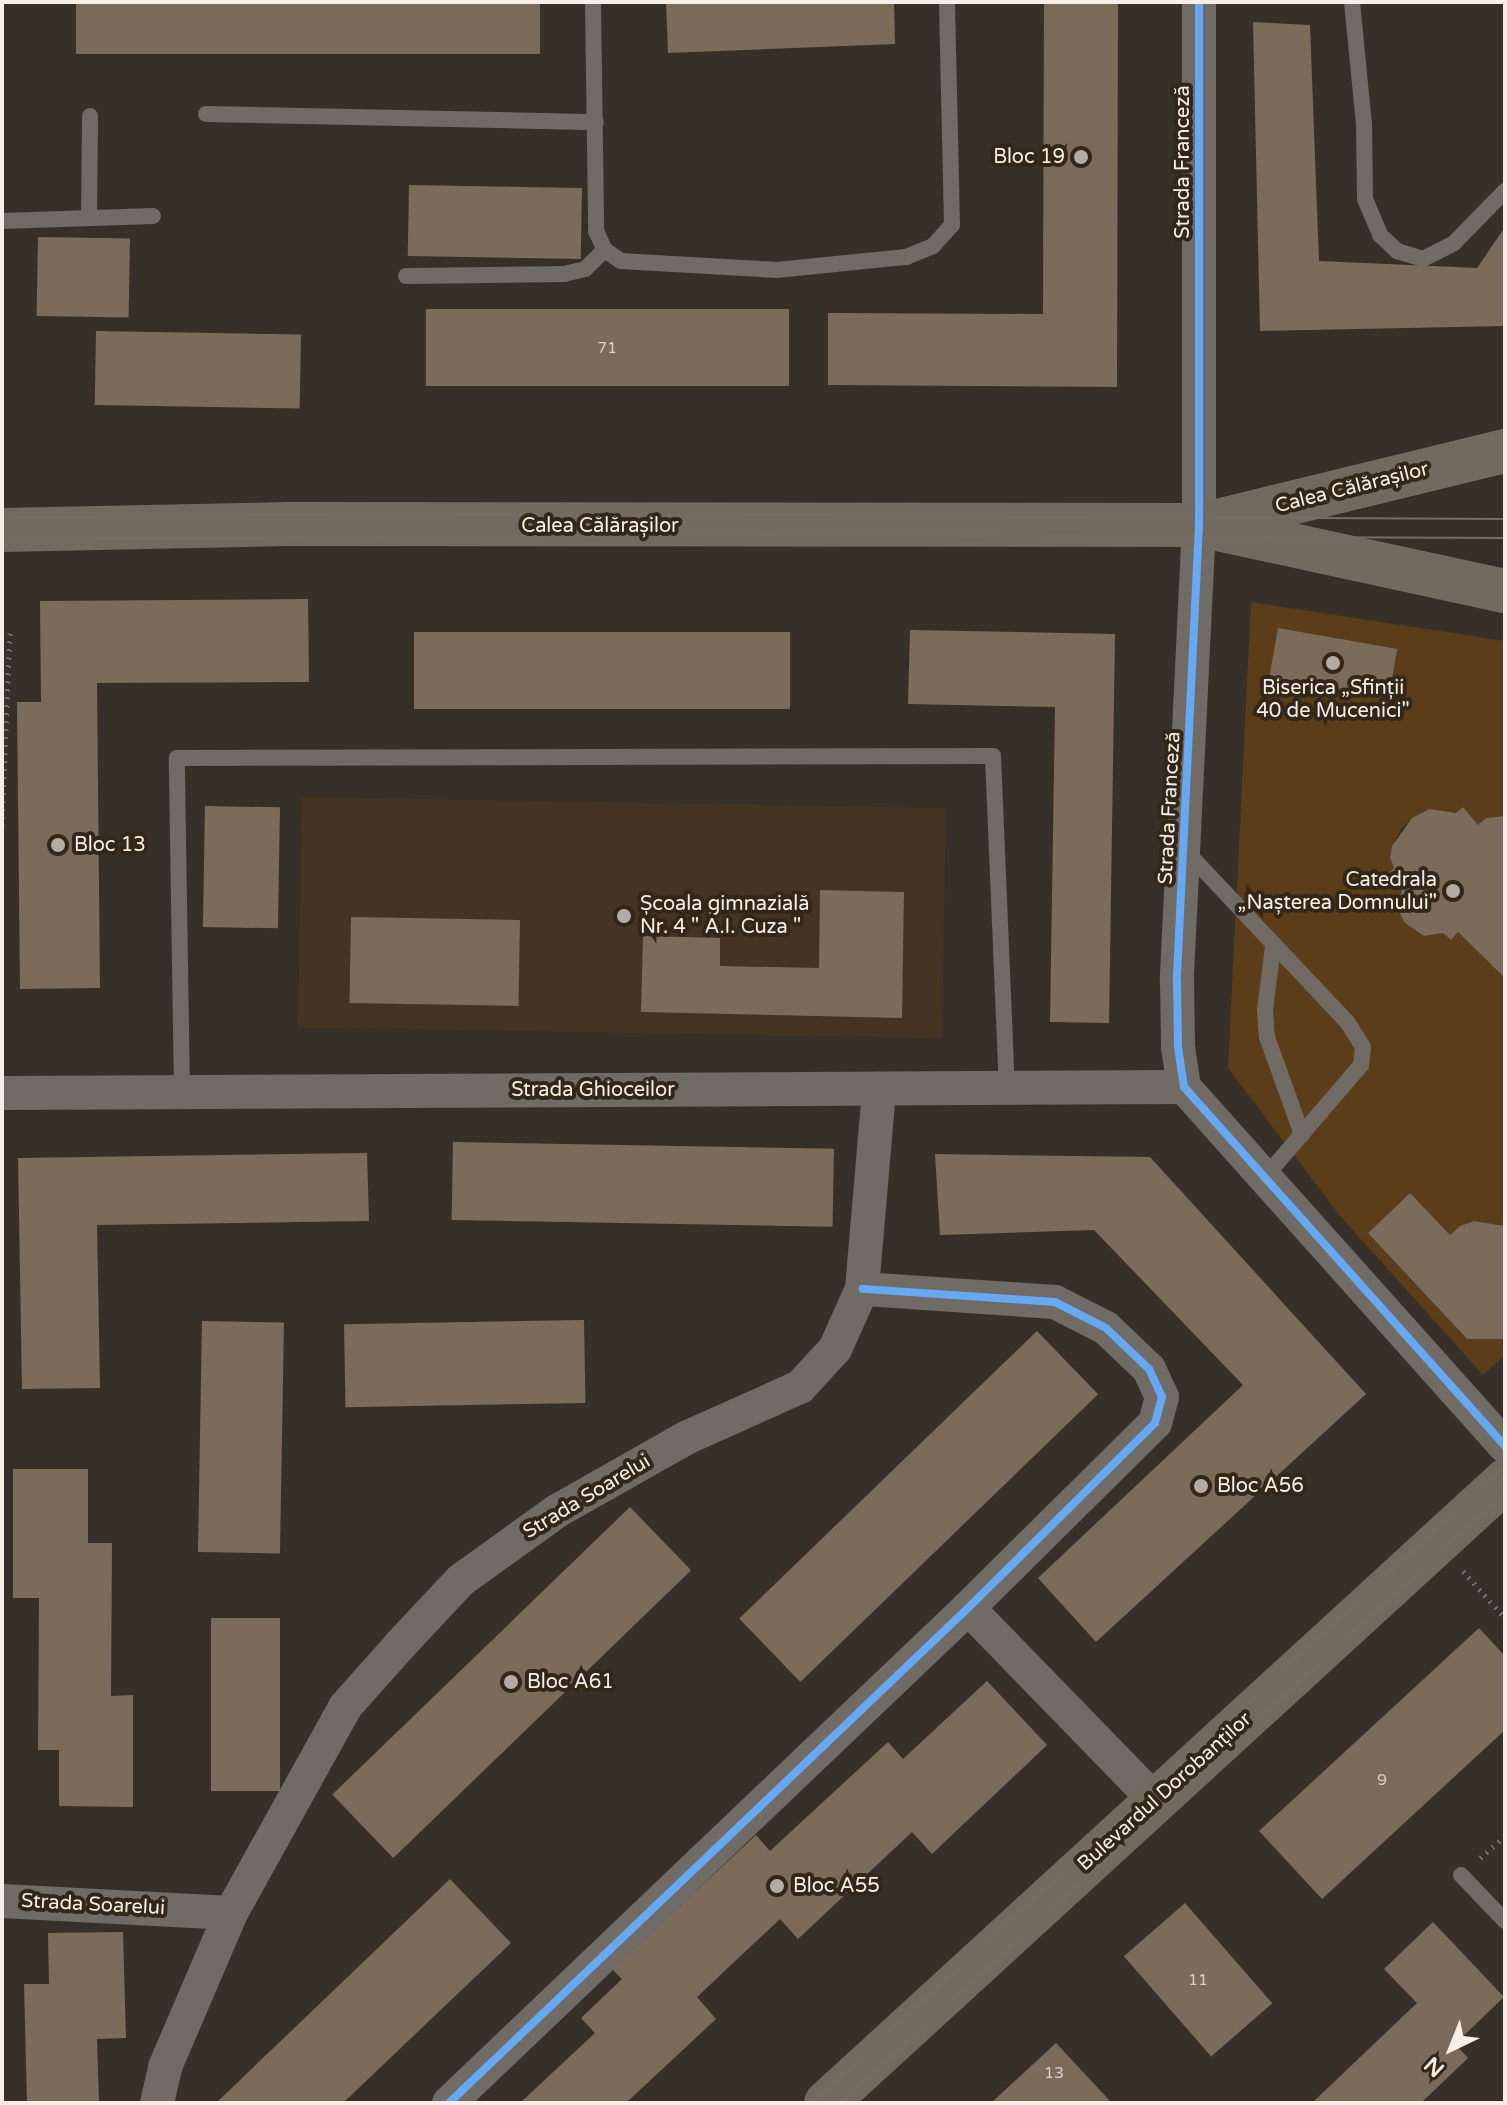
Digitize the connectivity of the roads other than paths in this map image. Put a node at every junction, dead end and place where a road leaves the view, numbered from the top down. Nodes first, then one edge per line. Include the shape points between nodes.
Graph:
1 (593, 2) edge
2 (947, 2) edge
3 (1199, 2) edge
4 (1352, 2) edge
5 (206, 114) dead end
6 (90, 116) dead end
7 (596, 122) junction
8 (1505, 191) edge
9 (153, 216) dead end
10 (89, 218) junction
11 (2, 221) edge
12 (605, 250) junction
13 (406, 276) dead end
14 (1505, 451) edge
15 (1199, 525) junction
16 (2, 530) edge
17 (1505, 591) edge
18 (1184, 849) junction
19 (1273, 946) junction
20 (1184, 1087) junction
21 (1007, 1088) junction
22 (879, 1089) junction
23 (182, 1092) junction
24 (2, 1093) edge
25 (1302, 1135) junction
26 (1265, 1177) junction
27 (862, 1289) junction
28 (1505, 1446) edge
29 (1505, 1481) edge
30 (968, 1608) junction
31 (1156, 1801) junction
32 (1461, 1875) dead end
33 (2, 1901) edge
34 (231, 1913) junction
35 (1505, 1921) edge
36 (157, 2103) edge
37 (449, 2103) edge
38 (826, 2103) edge

1 - 7 lane
2 - 12 lane via 952,225 933,246 906,257 777,270 621,261
3 - 15 street, Strada Franceză
4 - 8 lane via 1365,199 1380,235 1397,251 1423,259 1454,243
5 - 7 lane
6 - 10 lane
7 - 12 lane via 596,231
9 - 10 lane
10 - 11 lane
12 - 13 lane via 585,269 564,274
14 - 15 main road, Calea Călărașilor
15 - 16 main road, Calea Călărașilor via 288,524
15 - 17 main road, Calea Călărașilor
15 - 18 street, Strada Franceză
18 - 19 lane
18 - 20 street, Strada Franceză via 1177,980
19 - 25 lane via 1267,1037
19 - 25 lane via 1348,1023 1363,1047 1361,1065
20 - 21 street, Strada Ghioceilor
20 - 26 street
21 - 22 street, Strada Ghioceilor
21 - 23 lane via 993,756 177,758
22 - 23 street, Strada Ghioceilor
22 - 27 street, Strada Soarelui
23 - 24 street, Strada Ghioceilor
25 - 26 lane
26 - 28 street
27 - 30 street via 1055,1302 1106,1328 1149,1369 1162,1397 1155,1423
27 - 34 street, Strada Soarelui via 835,1349 800,1387 688,1437 557,1511 461,1580 345,1707
29 - 31 main road, Bulevardul Dorobanților
30 - 31 street
30 - 37 street
31 - 38 main road, Bulevardul Dorobanților
32 - 35 lane
33 - 34 street, Strada Soarelui
34 - 36 street, Strada Soarelui via 165,2067

